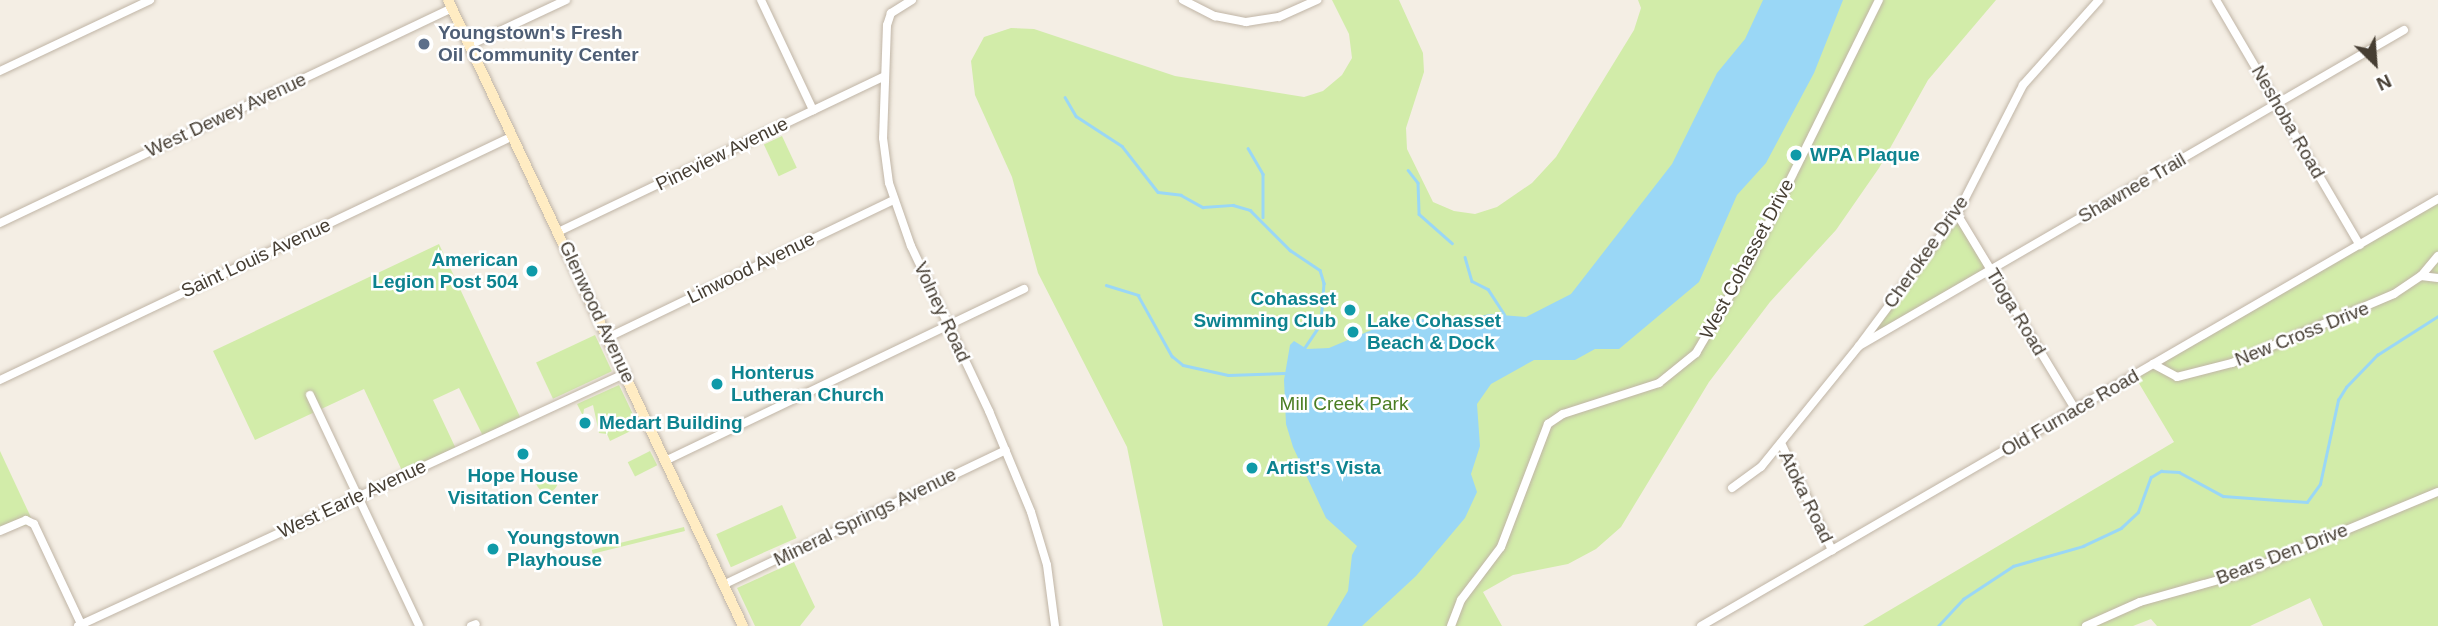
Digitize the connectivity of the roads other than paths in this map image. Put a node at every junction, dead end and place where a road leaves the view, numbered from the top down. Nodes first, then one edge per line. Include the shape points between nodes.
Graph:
1 (150, 0) edge
2 (566, 0) edge
3 (761, 0) edge
4 (912, 0) edge
5 (1183, 0) edge
6 (1317, 0) edge
7 (1879, 0) edge
8 (2099, 0) edge
9 (2216, 0) edge
10 (450, 4) edge
11 (2404, 30) dead end
12 (470, 45) junction
13 (0, 71) edge
14 (885, 76) junction
15 (2277, 104) junction
16 (813, 110) junction
17 (513, 136) junction
18 (2438, 199) edge
19 (894, 200) junction
20 (1957, 214) junction
21 (0, 223) edge
22 (558, 232) junction
23 (2360, 245) junction
24 (2438, 256) edge
25 (1991, 270) junction
26 (2421, 276) junction
27 (2438, 278) edge
28 (1024, 289) dead end
29 (949, 325) junction
30 (609, 337) junction
31 (1859, 346) junction
32 (2153, 364) junction
33 (626, 373) junction
34 (0, 380) edge
35 (310, 395) dead end
36 (2075, 409) junction
37 (1781, 443) junction
38 (1006, 450) junction
39 (667, 460) junction
40 (1732, 488) dead end
41 (2438, 492) edge
42 (358, 496) junction
43 (0, 531) edge
44 (1832, 550) junction
45 (725, 584) junction
46 (80, 625) edge
47 (419, 626) edge
48 (743, 626) edge
49 (1055, 626) edge
50 (1451, 626) edge
51 (1701, 626) edge
52 (2086, 626) edge

1 - 13 street
2 - 12 street
3 - 16 street
4 - 14 street, Volney Road via 889,19
5 - 6 street via 1215,16 1246,22 1279,17
7 - 50 street, West Cohasset Drive via 1749,262 1696,353 1659,383 1563,414 1548,424 1501,547 1461,600
8 - 20 street, Cherokee Drive via 2023,85
9 - 15 street, Neshoba Road
10 - 12 main road, Glenwood Avenue
10 - 21 street, West Dewey Avenue
11 - 15 street, Shawnee Trail
12 - 17 main road, Glenwood Avenue
14 - 16 street, Pineview Avenue
14 - 19 street, Volney Road via 883,138
15 - 23 street, Neshoba Road
15 - 25 street, Shawnee Trail
16 - 22 street, Pineview Avenue
17 - 22 main road, Glenwood Avenue
17 - 34 street, Saint Louis Avenue
18 - 23 street, Old Furnace Road
19 - 29 street, Volney Road
19 - 30 street, Linwood Avenue
20 - 25 street, Tioga Road
20 - 31 street, Cherokee Drive
22 - 30 main road, Glenwood Avenue
23 - 32 street, Old Furnace Road
24 - 26 street, New Cross Drive
25 - 31 street, Shawnee Trail
25 - 36 street, Tioga Road
26 - 27 street
26 - 32 street, New Cross Drive via 2374,304 2204,373 2177,377
28 - 29 street
29 - 38 street, Volney Road
29 - 39 street
30 - 33 main road, Glenwood Avenue
31 - 37 street, Cherokee Drive
32 - 36 street, Old Furnace Road
33 - 39 main road, Glenwood Avenue
33 - 42 street, West Earle Avenue
35 - 42 street
36 - 44 street, Old Furnace Road
37 - 40 street, Cherokee Drive via 1755,474
37 - 44 street, Atoka Road
38 - 45 street, Mineral Springs Avenue
38 - 49 street, Volney Road via 1043,550
39 - 45 main road, Glenwood Avenue
41 - 52 street, Bears Den Drive via 2243,573 2140,602
42 - 46 street, West Earle Avenue
42 - 47 street
43 - 46 street via 31,522
44 - 51 street, Old Furnace Road
45 - 48 main road, Glenwood Avenue

